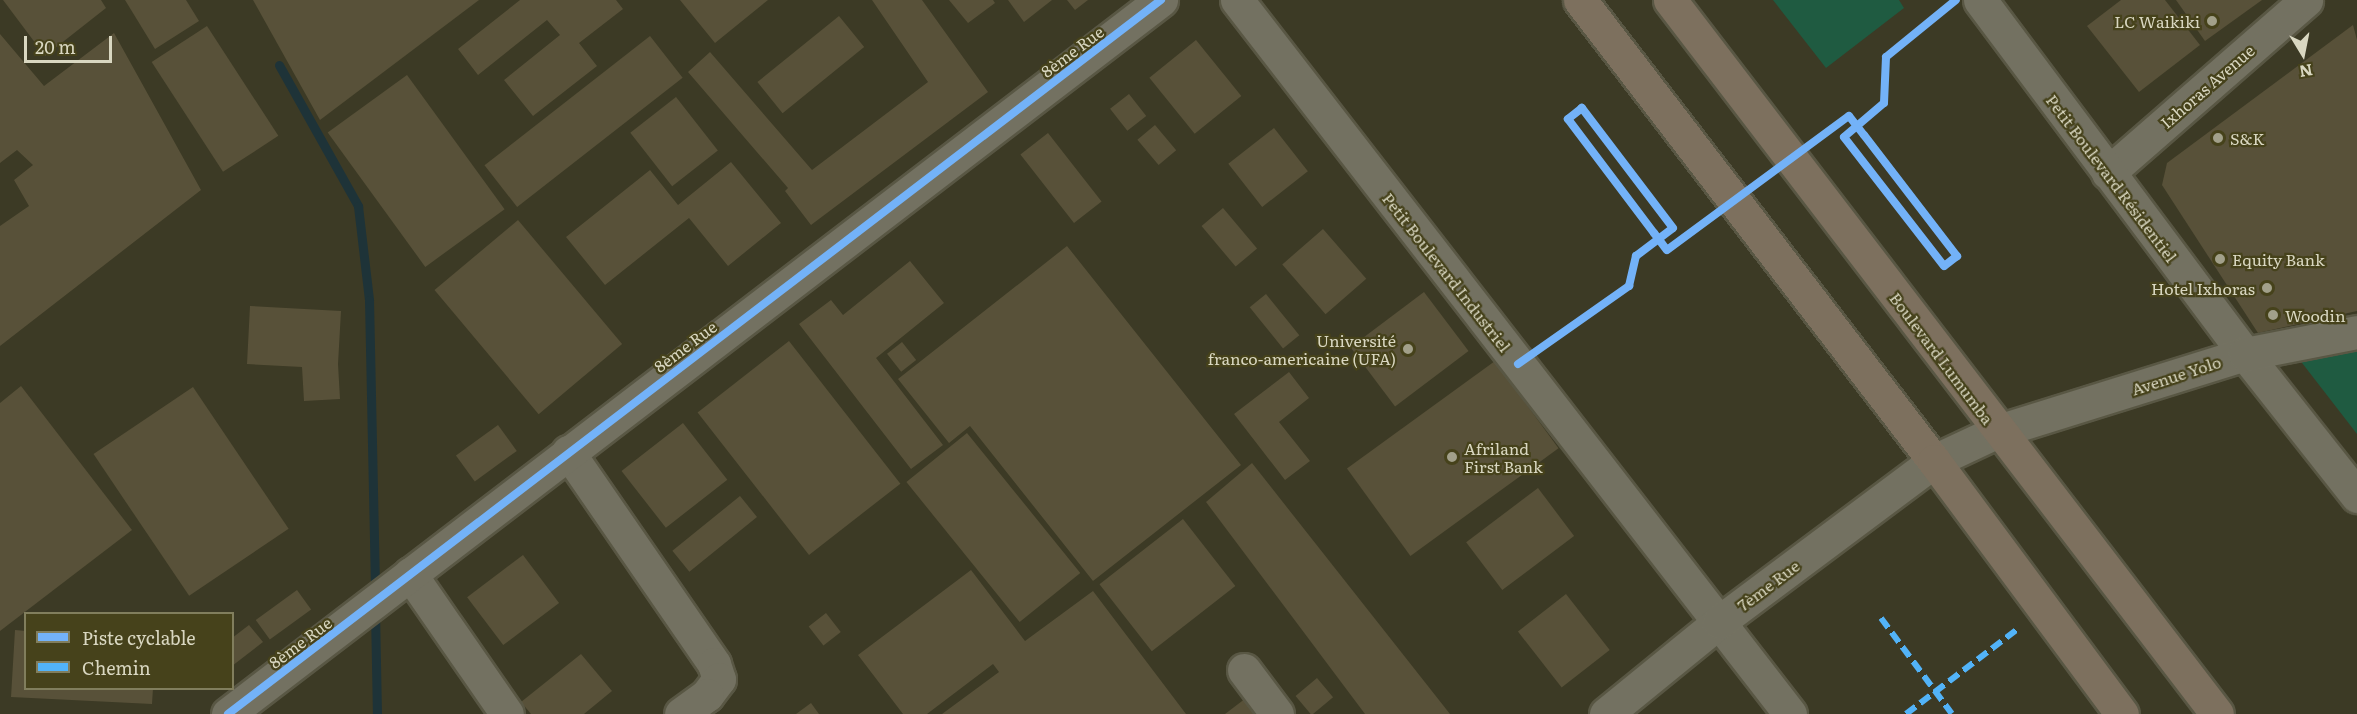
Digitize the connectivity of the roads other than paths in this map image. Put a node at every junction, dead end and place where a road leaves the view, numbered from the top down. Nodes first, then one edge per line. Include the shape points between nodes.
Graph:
1 (1161, 0) edge
2 (1237, 0) edge
3 (1580, 0) edge
4 (1670, 0) edge
5 (1980, 0) edge
6 (2306, 0) edge
7 (2109, 173) junction
8 (2357, 332) edge
9 (2245, 354) junction
10 (1998, 431) junction
11 (568, 452) junction
12 (1934, 461) junction
13 (2357, 496) edge
14 (410, 574) junction
15 (1719, 622) junction
16 (1244, 670) dead end
17 (228, 714) edge
18 (507, 714) edge
19 (681, 714) edge
20 (1277, 714) edge
21 (1606, 714) edge
22 (1790, 714) edge
23 (2122, 714) edge
24 (2217, 714) edge

1 - 11 street, 8ème Rue
2 - 15 street, Petit Boulevard Industriel
3 - 12 highway
4 - 10 highway, Boulevard Lumumba
5 - 7 street, Petit Boulevard Résidentiel
6 - 7 street, Ixhoras Avenue
7 - 9 street, Petit Boulevard Résidentiel
8 - 9 street, Avenue Yolo
9 - 10 street, Avenue Yolo
9 - 13 street, Petit Boulevard Résidentiel
10 - 12 street, Avenue Yolo
10 - 24 highway, Boulevard Lumumba
11 - 14 street, 8ème Rue
11 - 19 street via 714,664 719,679 707,695
12 - 15 street, 7ème Rue
12 - 23 highway
14 - 17 street, 8ème Rue
14 - 18 street
15 - 21 street, 7ème Rue
15 - 22 street, Petit Boulevard Industriel
16 - 20 street

